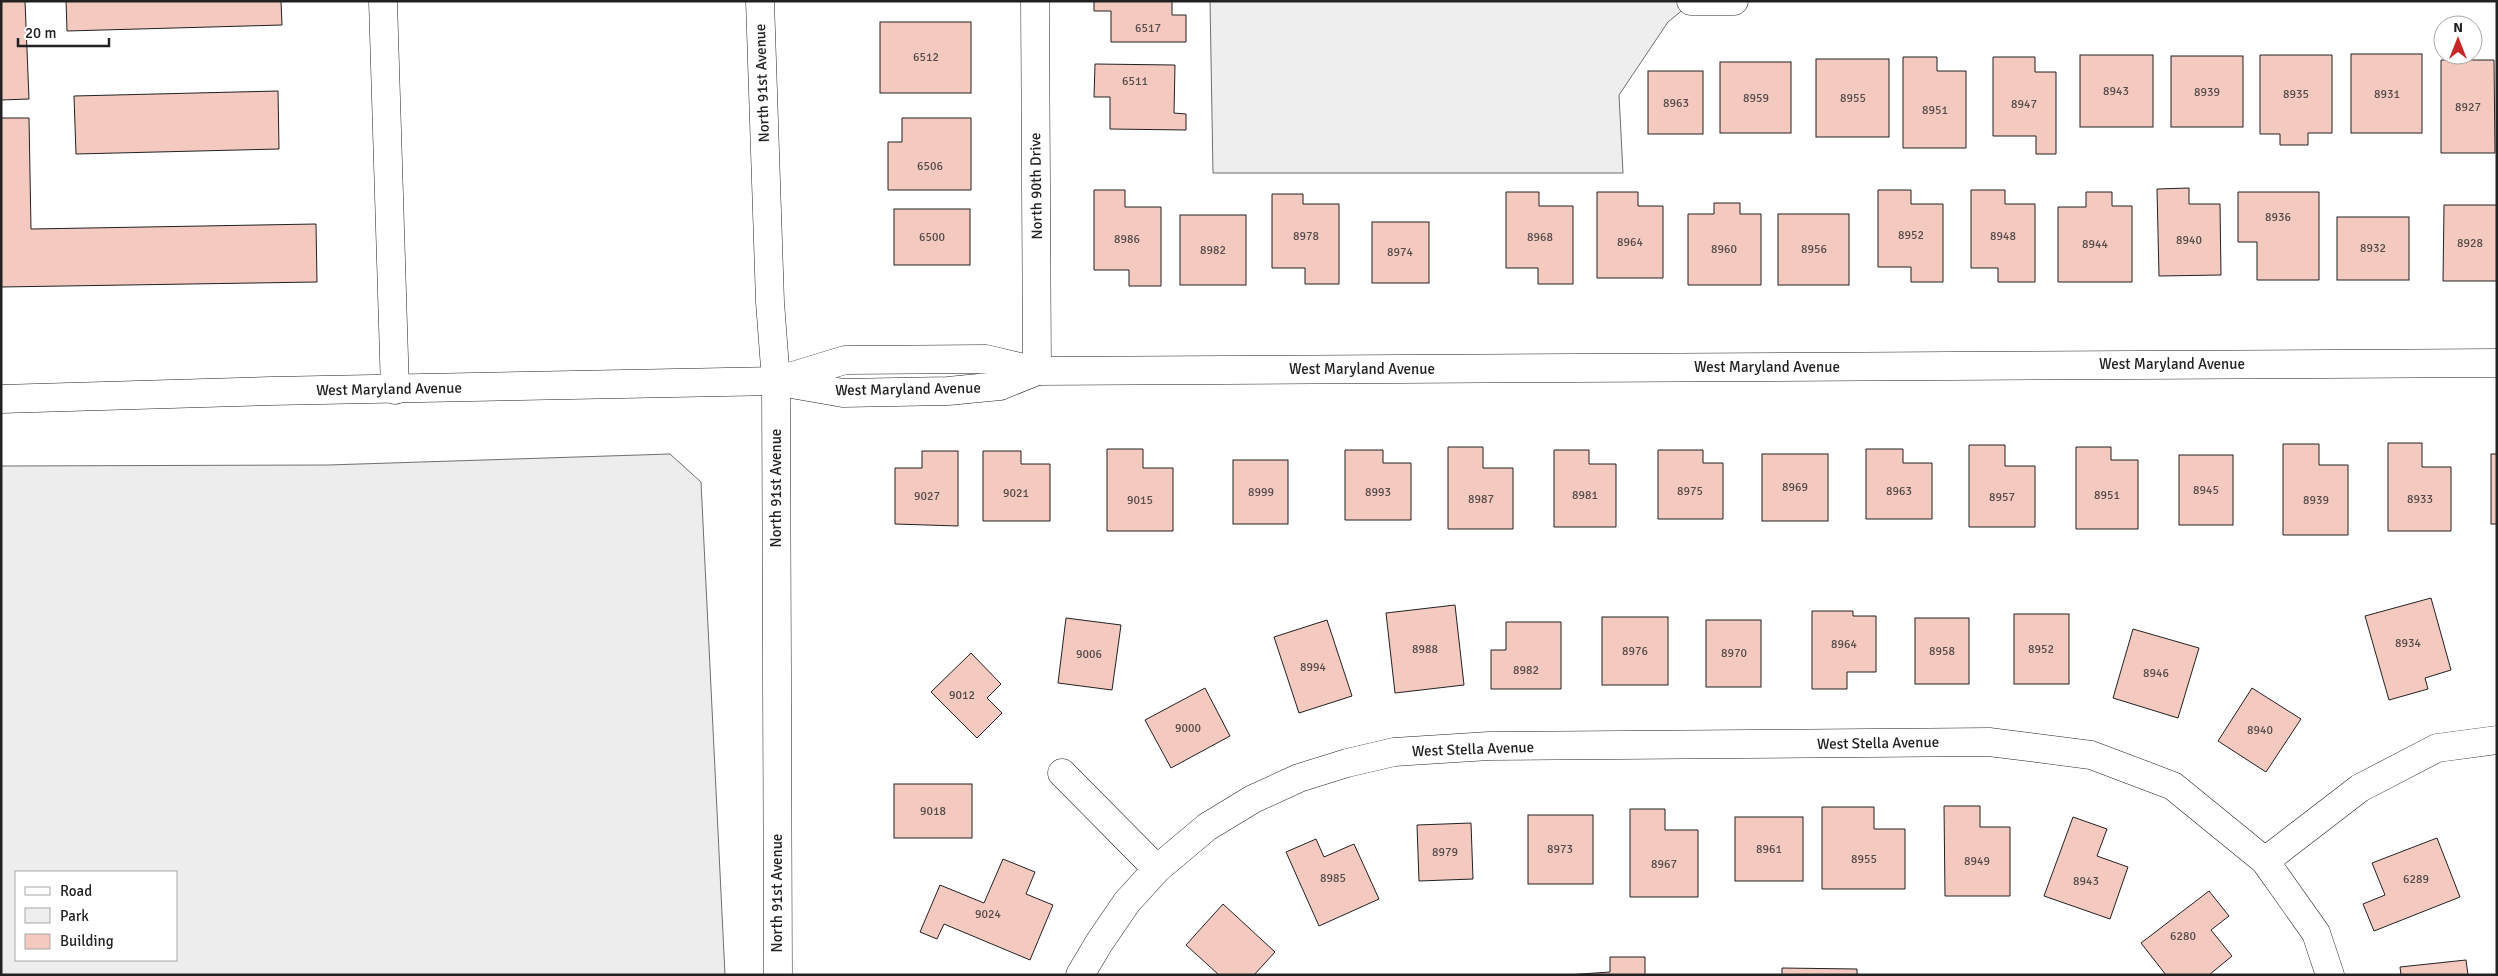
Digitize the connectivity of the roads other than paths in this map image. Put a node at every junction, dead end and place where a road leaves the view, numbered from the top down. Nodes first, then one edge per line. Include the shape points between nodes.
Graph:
1 (383, 1) edge
2 (760, 1) edge
3 (1035, 1) edge
4 (1734, 1) edge
5 (1691, 2) edge
6 (2497, 363) edge
7 (1037, 371) junction
8 (776, 381) junction
9 (395, 390) junction
10 (1, 399) edge
11 (2497, 740) edge
12 (1062, 773) dead end
13 (2266, 861) junction
14 (1157, 869) junction
15 (778, 975) edge
16 (1080, 975) edge
17 (2330, 975) edge

1 - 9 street
2 - 8 street, North 91st Avenue via 770,302
3 - 7 street, North 90th Drive
4 - 5 street
6 - 7 street, West Maryland Avenue
7 - 8 street, West Maryland Avenue via 1000,386 948,391 843,393
8 - 9 street, West Maryland Avenue
8 - 15 street, North 91st Avenue
9 - 10 street, West Maryland Avenue
11 - 13 street via 2437,748 2360,788
12 - 14 street
13 - 14 street, West Stella Avenue via 2173,786 2091,755 1989,742 1489,746 1394,752 1299,778 1253,799 1207,827
13 - 17 street, West Stella Avenue via 2316,933
14 - 16 street via 1127,902

